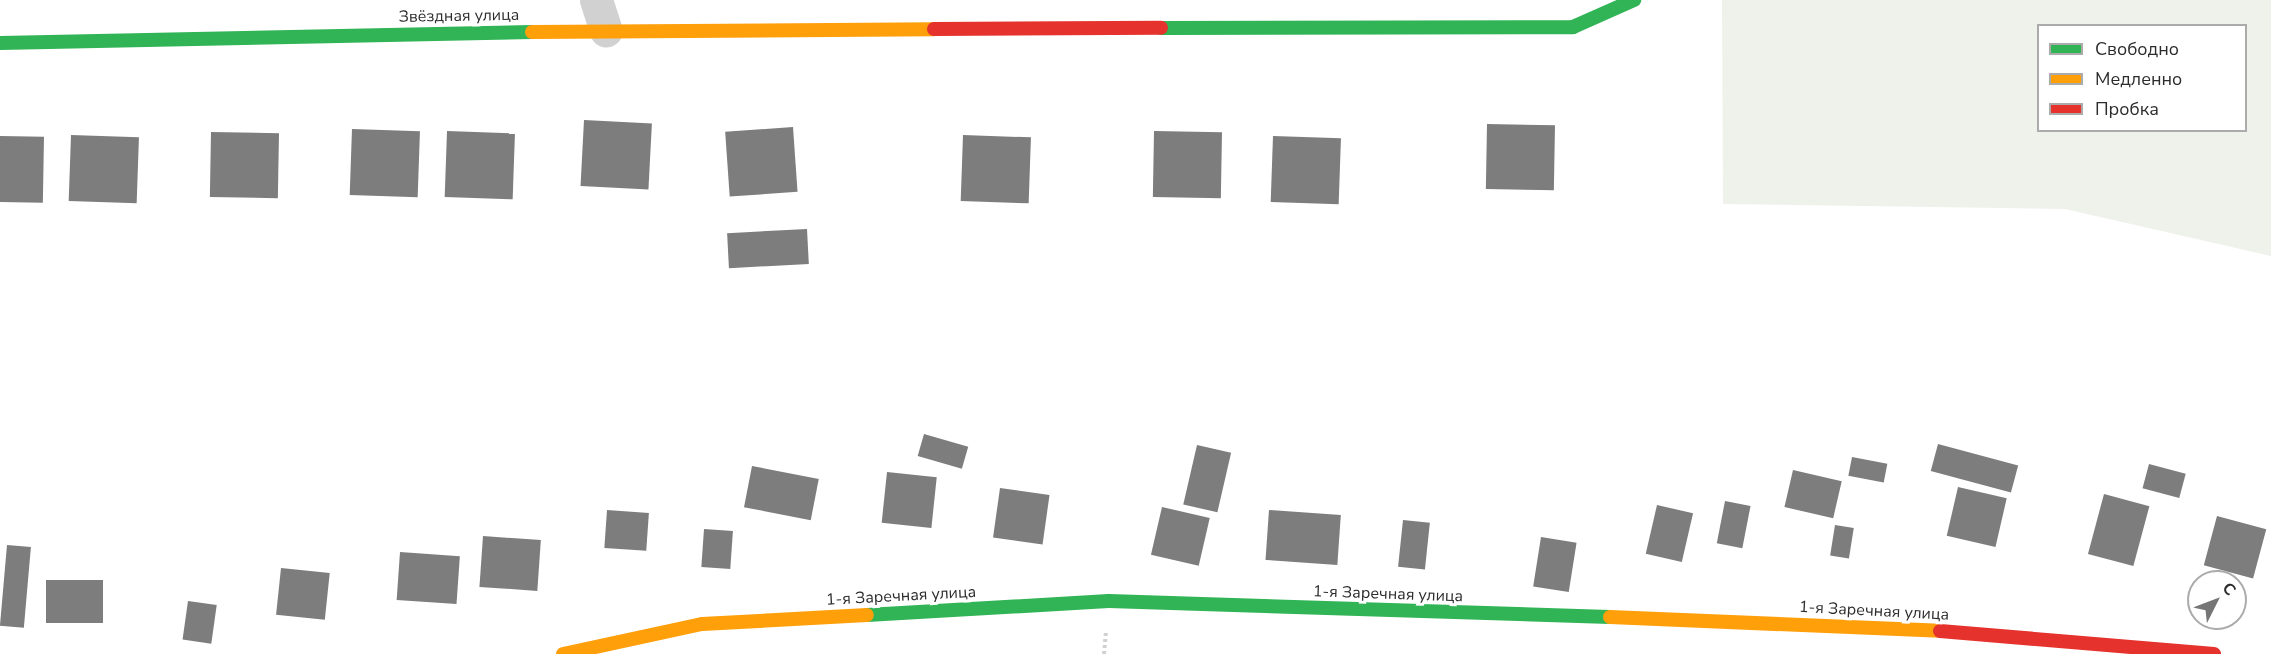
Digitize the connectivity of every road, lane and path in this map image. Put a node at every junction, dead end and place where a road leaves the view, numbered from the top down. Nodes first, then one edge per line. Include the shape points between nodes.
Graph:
1 (1634, 0) edge
2 (601, 15) edge
3 (0, 43) edge
4 (563, 654) edge
5 (2214, 654) edge

1 - 2 street, Звёздная улица via 1573,27
2 - 3 street, Звёздная улица
4 - 5 street, 1-я Заречная улица via 702,624 1109,601 1880,626

